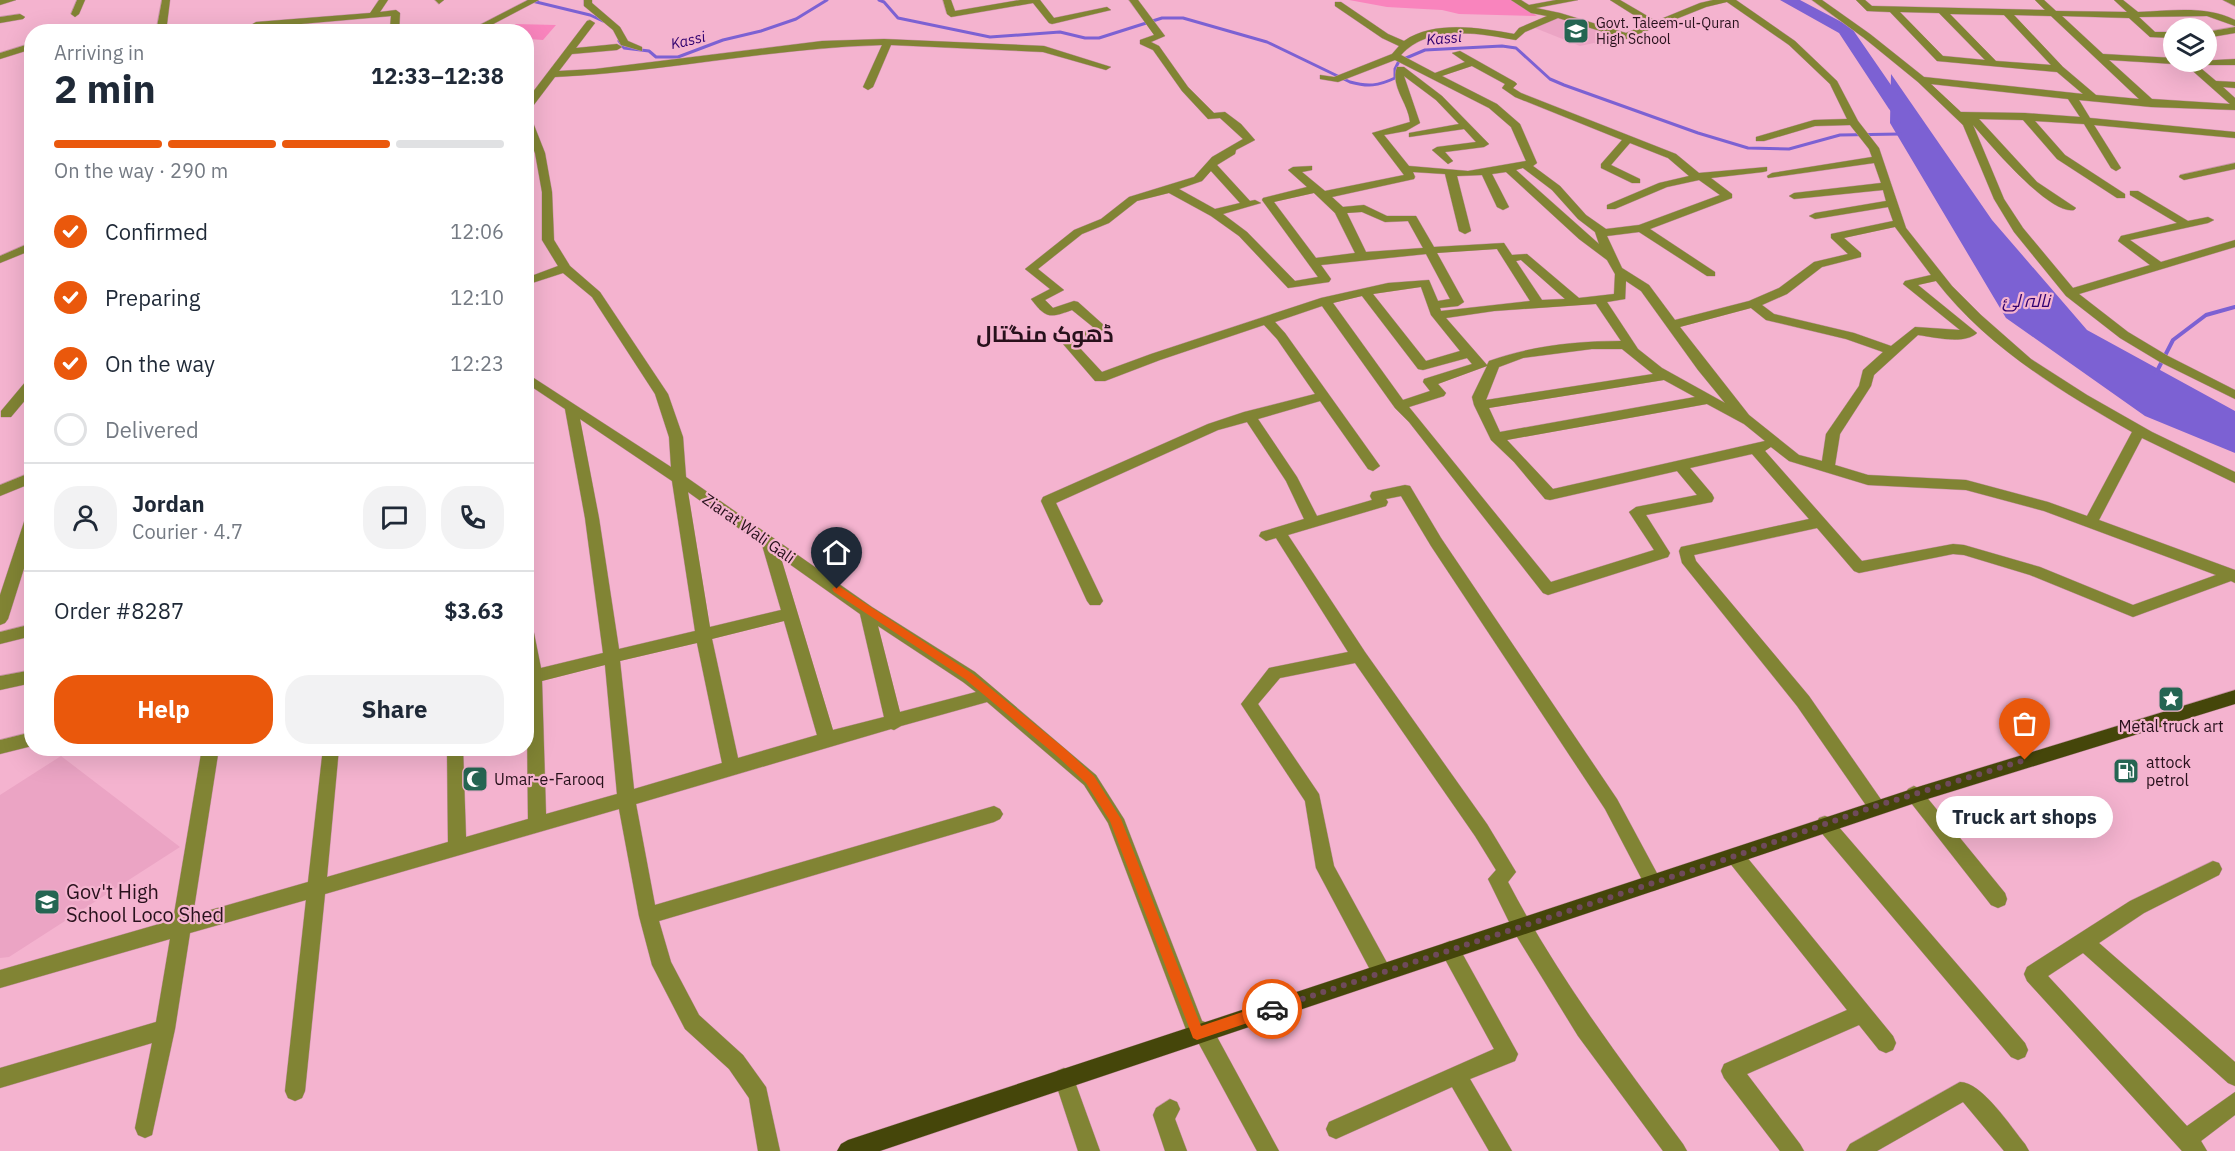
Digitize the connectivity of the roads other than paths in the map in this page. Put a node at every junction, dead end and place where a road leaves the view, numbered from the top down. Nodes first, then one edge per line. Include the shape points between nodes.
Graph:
1 (12, 0) edge
2 (81, 0) edge
3 (166, 0) edge
4 (384, 0) edge
5 (535, 0) edge
6 (588, 0) edge
7 (947, 0) edge
8 (1035, 0) edge
9 (1098, 0) edge
10 (1133, 0) edge
11 (1515, 0) edge
12 (1574, 0) edge
13 (1614, 0) edge
14 (1725, 0) edge
15 (1730, 0) edge
16 (1816, 0) edge
17 (1860, 0) edge
18 (2040, 0) edge
19 (2118, 0) edge
20 (2227, 0) edge
21 (0, 2) edge
22 (2235, 3) edge
23 (1338, 4) dead end
24 (1527, 7) junction
25 (1892, 9) junction
26 (1941, 10) junction
27 (2005, 11) junction
28 (2052, 12) junction
29 (75, 14) dead end
30 (2133, 14) junction
31 (374, 15) junction
32 (1557, 15) junction
33 (20, 17) dead end
34 (0, 20) edge
35 (2235, 22) edge
36 (590, 23) dead end
37 (162, 24) edge
38 (268, 24) edge
39 (395, 24) edge
40 (485, 24) edge
41 (1655, 24) junction
42 (2235, 30) edge
43 (2217, 33) edge
44 (2163, 39) edge
45 (888, 42) junction
46 (1406, 45) junction
47 (617, 47) dead end
48 (24, 48) edge
49 (639, 49) dead end
50 (569, 51) junction
51 (1457, 53) dead end
52 (0, 56) edge
53 (1395, 56) junction
54 (2101, 57) junction
55 (2163, 60) edge
56 (2217, 62) edge
57 (2235, 62) edge
58 (1473, 63) junction
59 (1994, 64) junction
60 (1404, 66) junction
61 (1106, 67) dead end
62 (2060, 69) junction
63 (2200, 72) edge
64 (552, 75) junction
65 (1434, 76) junction
66 (1323, 77) dead end
67 (1921, 80) junction
68 (2214, 84) junction
69 (2235, 84) edge
70 (868, 87) dead end
71 (2072, 97) junction
72 (534, 98) edge
73 (2093, 98) junction
74 (2151, 104) junction
75 (2235, 105) edge
76 (1964, 115) junction
77 (2025, 116) junction
78 (2087, 121) junction
79 (1466, 126) junction
80 (1856, 126) junction
81 (1413, 135) dead end
82 (2235, 135) edge
83 (534, 137) edge
84 (1629, 138) junction
85 (1760, 139) dead end
86 (1877, 159) junction
87 (1211, 165) junction
88 (1525, 165) junction
89 (1449, 166) junction
90 (2235, 166) edge
91 (1308, 168) dead end
92 (2116, 168) dead end
93 (1406, 169) junction
94 (1508, 169) junction
95 (1485, 171) junction
96 (1699, 176) junction
97 (2184, 177) dead end
98 (1635, 181) dead end
99 (1887, 186) junction
100 (1170, 189) junction
101 (1319, 192) junction
102 (2134, 193) dead end
103 (1794, 196) dead end
104 (2121, 196) dead end
105 (1267, 200) junction
106 (1893, 203) junction
107 (1248, 205) junction
108 (1503, 207) dead end
109 (1611, 207) dead end
110 (2070, 208) dead end
111 (1340, 211) junction
112 (1214, 213) junction
113 (1815, 216) dead end
114 (2208, 220) dead end
115 (1899, 223) junction
116 (2187, 225) junction
117 (1641, 228) junction
118 (1465, 231) dead end
119 (1604, 233) junction
120 (2235, 243) edge
121 (24, 249) edge
122 (1431, 252) junction
123 (1362, 256) junction
124 (1611, 258) junction
125 (1509, 259) junction
126 (0, 260) edge
127 (1313, 262) junction
128 (2160, 266) junction
129 (565, 268) junction
130 (1621, 273) junction
131 (1710, 274) dead end
132 (1938, 277) junction
133 (534, 279) edge
134 (1365, 292) junction
135 (2070, 293) junction
136 (1600, 300) junction
137 (1325, 301) junction
138 (1575, 301) junction
139 (1538, 304) junction
140 (1753, 304) junction
141 (1435, 309) junction
142 (1268, 322) junction
143 (1672, 325) junction
144 (1633, 351) junction
145 (1892, 351) junction
146 (1469, 353) junction
147 (1666, 376) junction
148 (534, 383) edge
149 (24, 393) edge
150 (2235, 395) edge
151 (1324, 396) junction
152 (1708, 399) junction
153 (1400, 405) junction
154 (1481, 405) junction
155 (571, 408) junction
156 (6, 414) dead end
157 (1249, 415) junction
158 (1749, 421) junction
159 (2139, 431) junction
160 (1496, 437) junction
161 (1776, 443) junction
162 (1755, 448) junction
163 (1680, 465) junction
164 (1373, 466) dead end
165 (1828, 468) junction
166 (680, 478) junction
167 (2235, 478) edge
168 (24, 480) edge
169 (0, 491) edge
170 (2091, 521) junction
171 (1313, 522) junction
172 (1820, 522) junction
173 (769, 543) junction
174 (24, 544) edge
175 (2233, 576) edge
176 (1095, 601) dead end
177 (867, 611) junction
178 (789, 614) junction
179 (0, 618) edge
180 (24, 632) edge
181 (702, 634) junction
182 (0, 638) edge
183 (1359, 656) junction
184 (612, 658) junction
185 (534, 676) edge
186 (24, 678) edge
187 (0, 683) edge
188 (990, 695) junction
189 (2235, 697) edge
190 (894, 723) junction
191 (827, 739) junction
192 (24, 741) edge
193 (0, 747) edge
194 (214, 756) edge
195 (330, 756) edge
196 (455, 756) edge
197 (534, 756) edge
198 (732, 768) junction
199 (1914, 794) junction
200 (626, 799) junction
201 (1876, 806) junction
202 (994, 814) dead end
203 (537, 824) junction
204 (1825, 824) junction
205 (457, 848) junction
206 (1735, 856) junction
207 (2213, 869) dead end
208 (1653, 883) junction
209 (317, 888) junction
210 (1998, 899) dead end
211 (648, 916) junction
212 (1521, 926) junction
213 (181, 927) junction
214 (2084, 942) junction
215 (1450, 950) junction
216 (1382, 972) junction
217 (0, 978) edge
218 (1862, 1013) junction
219 (165, 1029) junction
220 (1200, 1032) junction
221 (1886, 1043) dead end
222 (2018, 1050) dead end
223 (1456, 1075) junction
224 (2235, 1076) edge
225 (0, 1078) edge
226 (1064, 1078) junction
227 (295, 1091) dead end
228 (2235, 1102) edge
229 (1170, 1109) dead end
230 (145, 1128) dead end
231 (1336, 1129) dead end
232 (2191, 1146) edge
233 (1170, 1148) edge
234 (769, 1151) edge
235 (850, 1151) edge
236 (1089, 1151) edge
237 (1268, 1151) edge
238 (1501, 1151) edge
239 (1676, 1151) edge
240 (1793, 1151) edge
241 (1857, 1151) edge
242 (2018, 1151) edge

1 - 21 street
2 - 29 street
3 - 37 street
4 - 31 street
5 - 40 street
6 - 49 street via 587,4 617,28 624,43
7 - 8 street via 951,14
8 - 9 street via 1052,21 1110,13
10 - 87 street via 1160,36 1143,42 1156,48 1185,89 1212,117 1221,114 1250,140 1230,149
11 - 24 street
12 - 24 street
13 - 41 street
14 - 41 street
15 - 80 street via 1792,43 1826,74
16 - 67 street
17 - 25 street via 1870,9
18 - 28 street
19 - 30 street
20 - 22 street
23 - 46 street via 1385,36
24 - 32 street
25 - 26 street
25 - 59 street via 1940,59
26 - 27 street
26 - 59 street
27 - 28 street
27 - 62 street
28 - 30 street
28 - 54 street
30 - 35 street via 2174,10 2218,15
30 - 44 street
31 - 38 street
31 - 39 street via 396,13
32 - 41 street via 1626,36
32 - 46 street via 1522,30 1516,37 1492,32 1445,32 1413,39
33 - 34 street
36 - 50 street
42 - 43 street
45 - 61 street via 1044,49
45 - 64 street via 822,44
45 - 70 street
46 - 53 street
47 - 50 street
48 - 52 street
50 - 64 street
51 - 58 street
53 - 60 street
53 - 66 street via 1346,77
54 - 55 street
54 - 74 street
56 - 57 street
58 - 65 street
58 - 84 street via 1512,84 1507,88 1518,95
59 - 62 street
60 - 65 street
60 - 79 street
60 - 93 street via 1398,82 1415,111 1415,123 1377,133
62 - 73 street
63 - 68 street
64 - 72 street
65 - 88 street via 1492,106 1516,126 1532,164
67 - 71 street
67 - 76 street
68 - 69 street
68 - 75 street
71 - 73 street
71 - 78 street
73 - 74 street
74 - 75 street
76 - 77 street
76 - 110 street via 2033,184
76 - 135 street via 1999,200 2018,230
77 - 78 street
77 - 104 street via 2061,157
78 - 82 street
78 - 92 street
79 - 81 street
79 - 89 street via 1484,144 1437,150
80 - 85 street via 1815,123
80 - 86 street via 1874,148
83 - 129 street via 545,182 548,240
84 - 96 street via 1672,156
84 - 98 street via 1605,166
86 - 96 street via 1768,173
86 - 99 street
87 - 100 street via 1198,179
87 - 107 street
88 - 94 street
88 - 119 street
89 - 93 street
89 - 95 street via 1468,174
89 - 118 street
90 - 97 street
91 - 101 street via 1293,170
93 - 101 street via 1410,177 1351,191
94 - 95 street
94 - 124 street
95 - 108 street
96 - 109 street via 1663,185
96 - 117 street via 1728,196
99 - 103 street
99 - 106 street
100 - 112 street
100 - 142 street via 1134,199 1105,221 1078,232 1030,269 1058,290 1036,299 1051,313 1074,305 1101,328 1069,344 1100,378 1144,360
101 - 105 street
101 - 111 street
102 - 116 street
105 - 107 street
105 - 127 street
106 - 113 street
106 - 115 street
107 - 112 street
111 - 122 street via 1364,207 1385,219 1412,218
111 - 123 street
112 - 127 street via 1243,234 1292,285 1325,279
114 - 116 street
115 - 132 street
115 - 140 street via 1835,236 1857,255 1818,264 1783,291
116 - 128 street via 2125,238 2127,244
117 - 119 street
117 - 131 street
119 - 124 street via 1600,233
120 - 128 street
121 - 126 street
122 - 123 street
122 - 125 street via 1500,245
122 - 141 street via 1458,302
123 - 127 street
124 - 130 street
125 - 138 street via 1523,256
125 - 139 street
128 - 135 street
129 - 133 street
129 - 166 street via 596,296 661,394 676,437
130 - 136 street via 1622,296
130 - 143 street via 1645,288
132 - 145 street via 1909,284 1971,333 1915,331
132 - 159 street via 2027,362
134 - 137 street
134 - 141 street via 1425,283
134 - 146 street via 1423,366
135 - 150 street via 2124,335
136 - 138 street
136 - 144 street
137 - 142 street
137 - 153 street
138 - 139 street
139 - 141 street
140 - 143 street
140 - 145 street via 1770,317 1850,336
141 - 146 street
142 - 151 street
143 - 158 street
144 - 147 street
144 - 154 street via 1625,345 1592,345 1521,354 1494,364 1479,397
145 - 165 street via 1868,373 1864,386 1833,434
146 - 153 street via 1481,365 1429,382 1438,393
147 - 152 street
147 - 154 street
148 - 155 street, Ziarat Wali Gali
149 - 156 street
151 - 157 street
151 - 164 street
152 - 158 street
152 - 160 street
153 - 163 street via 1548,589 1663,553 1636,513 1707,498
154 - 160 street
155 - 166 street, Ziarat Wali Gali
155 - 184 street
157 - 171 street via 1292,480
157 - 176 street via 1213,427 1048,501
158 - 161 street
159 - 167 street
159 - 170 street
160 - 163 street via 1550,495
161 - 162 street
161 - 165 street via 1794,458
162 - 163 street
162 - 172 street
165 - 170 street via 1868,480 1966,486
166 - 173 street, Ziarat Wali Gali
166 - 181 street
168 - 169 street
170 - 175 street
171 - 183 street via 1273,534
171 - 208 street via 1381,502 1377,496 1405,490 1442,552 1611,804
172 - 175 street via 1859,567 1964,550 2035,571 2133,610
172 - 201 street via 1686,551 1689,563 1803,701
173 - 177 street, Ziarat Wali Gali
173 - 178 street
174 - 179 street
177 - 188 street, Ziarat Wali Gali via 969,676
177 - 190 street
178 - 181 street
178 - 191 street
180 - 182 street
181 - 184 street
181 - 198 street
183 - 212 street via 1507,872 1497,879
183 - 216 street via 1275,673 1249,704 1313,799 1325,868
184 - 185 street
184 - 200 street
186 - 187 street
188 - 190 street
188 - 220 street, Ziarat Wali Gali via 1090,780 1115,819
189 - 199 main road
190 - 191 street
191 - 198 street
192 - 193 street
194 - 213 street
195 - 209 street
196 - 205 street
197 - 203 street
198 - 200 street
199 - 201 main road
199 - 210 street
200 - 203 street
200 - 211 street
201 - 204 main road
202 - 211 street
203 - 205 street
204 - 206 main road
204 - 222 street
205 - 209 street
206 - 208 main road
206 - 218 street
207 - 214 street via 2138,907
208 - 212 main road
209 - 213 street
209 - 227 street
211 - 234 street via 662,965 692,1022 736,1062 759,1094
212 - 215 main road
212 - 239 street via 1585,1029
213 - 217 street
213 - 219 street
214 - 224 street
214 - 232 street via 2034,974
215 - 216 main road
215 - 223 street via 1508,1053
216 - 220 main road
218 - 221 street
218 - 240 street via 1731,1071
219 - 225 street
219 - 230 street
220 - 226 main road
220 - 237 street, Ziarat Wali Gali
223 - 231 street
223 - 238 street
226 - 235 main road
226 - 236 street
228 - 232 street
229 - 233 street via 1163,1115
241 - 242 street via 1959,1092 1972,1096

